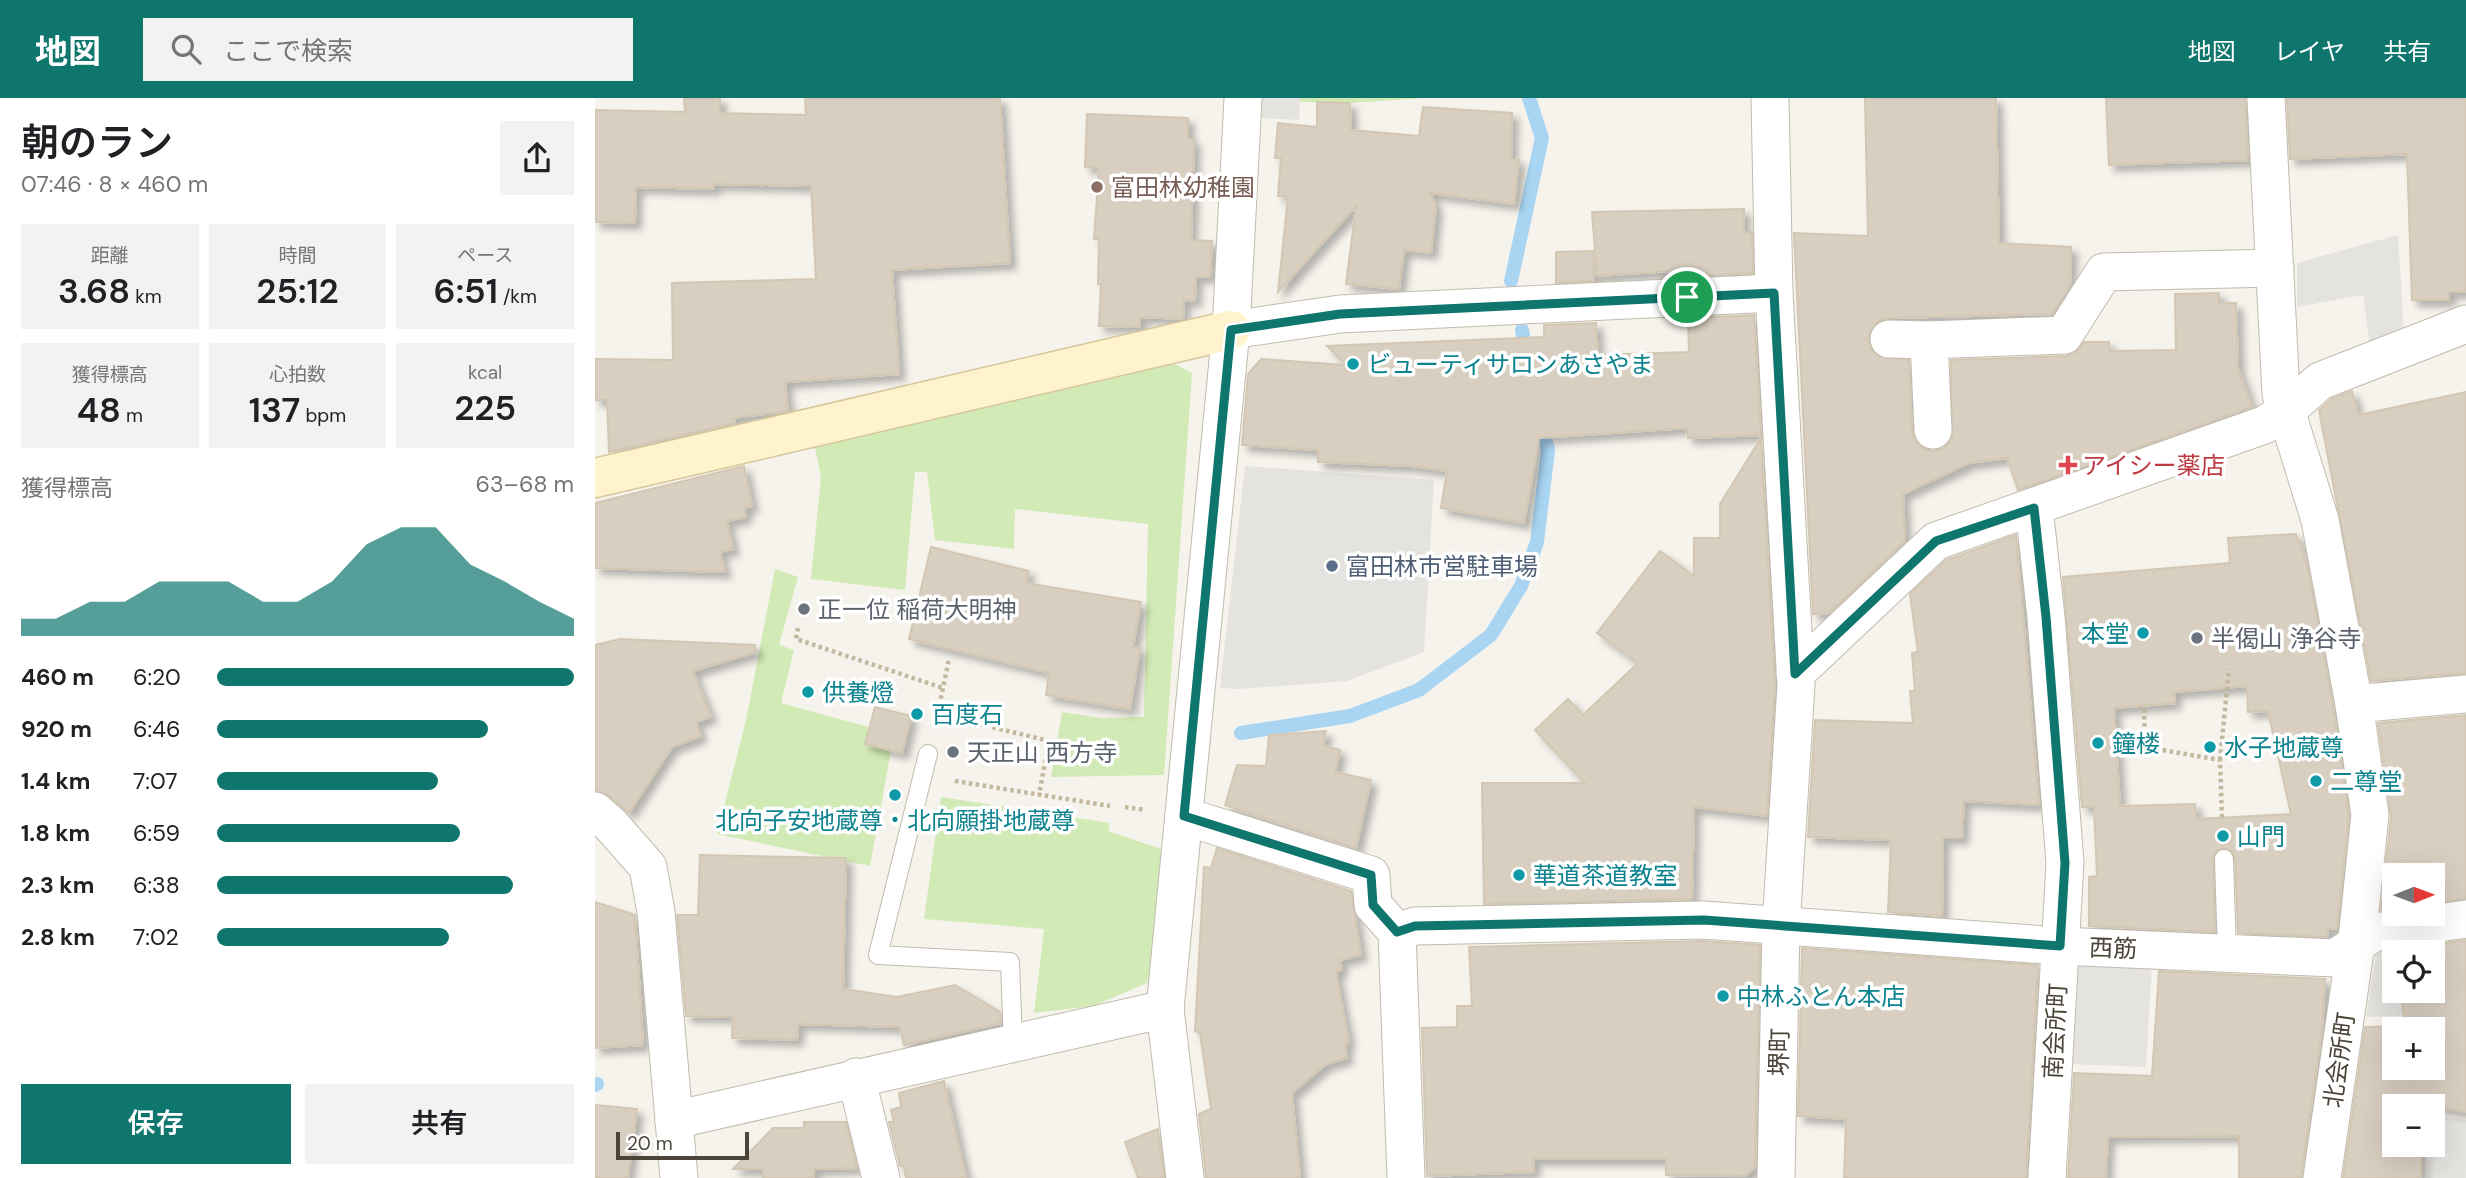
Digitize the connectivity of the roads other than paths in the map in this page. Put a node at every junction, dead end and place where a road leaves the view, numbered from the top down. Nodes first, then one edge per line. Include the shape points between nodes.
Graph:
1 (1243, 98) edge
2 (1770, 98) edge
3 (2266, 98) edge
4 (2275, 268) junction
5 (1774, 293) junction
6 (2466, 324) edge
7 (1231, 330) junction
8 (1889, 339) dead end
9 (1929, 340) junction
10 (2285, 412) junction
11 (1933, 430) dead end
12 (595, 478) edge
13 (2034, 508) junction
14 (1795, 674) junction
15 (2466, 694) edge
16 (2354, 704) junction
17 (928, 754) dead end
18 (595, 811) edge
19 (1184, 816) junction
20 (2224, 859) dead end
21 (2466, 919) edge
22 (1781, 927) junction
23 (1397, 932) junction
24 (2357, 942) junction
25 (2060, 946) junction
26 (2227, 953) junction
27 (1165, 1009) junction
28 (1013, 1042) junction
29 (856, 1077) junction
30 (674, 1120) junction
31 (679, 1178) edge
32 (881, 1178) edge
33 (1185, 1178) edge
34 (1406, 1178) edge
35 (1776, 1178) edge
36 (2047, 1178) edge
37 (2322, 1178) edge

1 - 7 street
2 - 5 street, 堺町
3 - 4 street, 北会所町
4 - 9 street via 2104,272 2064,334
4 - 10 street, 北会所町
5 - 7 street via 1340,314
5 - 14 street, 堺町
6 - 10 street via 2320,381
7 - 12 street
7 - 19 street
8 - 9 street
9 - 11 street
10 - 13 street via 2264,425
10 - 16 street, 北会所町 via 2320,520
13 - 14 street via 1936,541
13 - 25 street, 南会所町 via 2065,863
14 - 22 street, 堺町
15 - 16 street
16 - 24 street, 北会所町 via 2370,815
17 - 28 lane via 878,955 1010,962
18 - 30 street via 647,867 656,912
19 - 23 street via 1371,875 1373,905
19 - 27 street
20 - 26 lane
21 - 24 street, 西筋 via 2375,932
22 - 23 street, 西筋 via 1690,920 1415,926
22 - 25 street, 西筋
22 - 35 street, 堺町
23 - 34 street
24 - 26 street, 西筋 via 2335,958
24 - 37 street, 北会所町
25 - 26 street, 西筋
25 - 36 street, 南会所町
27 - 28 street
27 - 33 street
28 - 29 street
29 - 30 street
29 - 32 street
30 - 31 street

